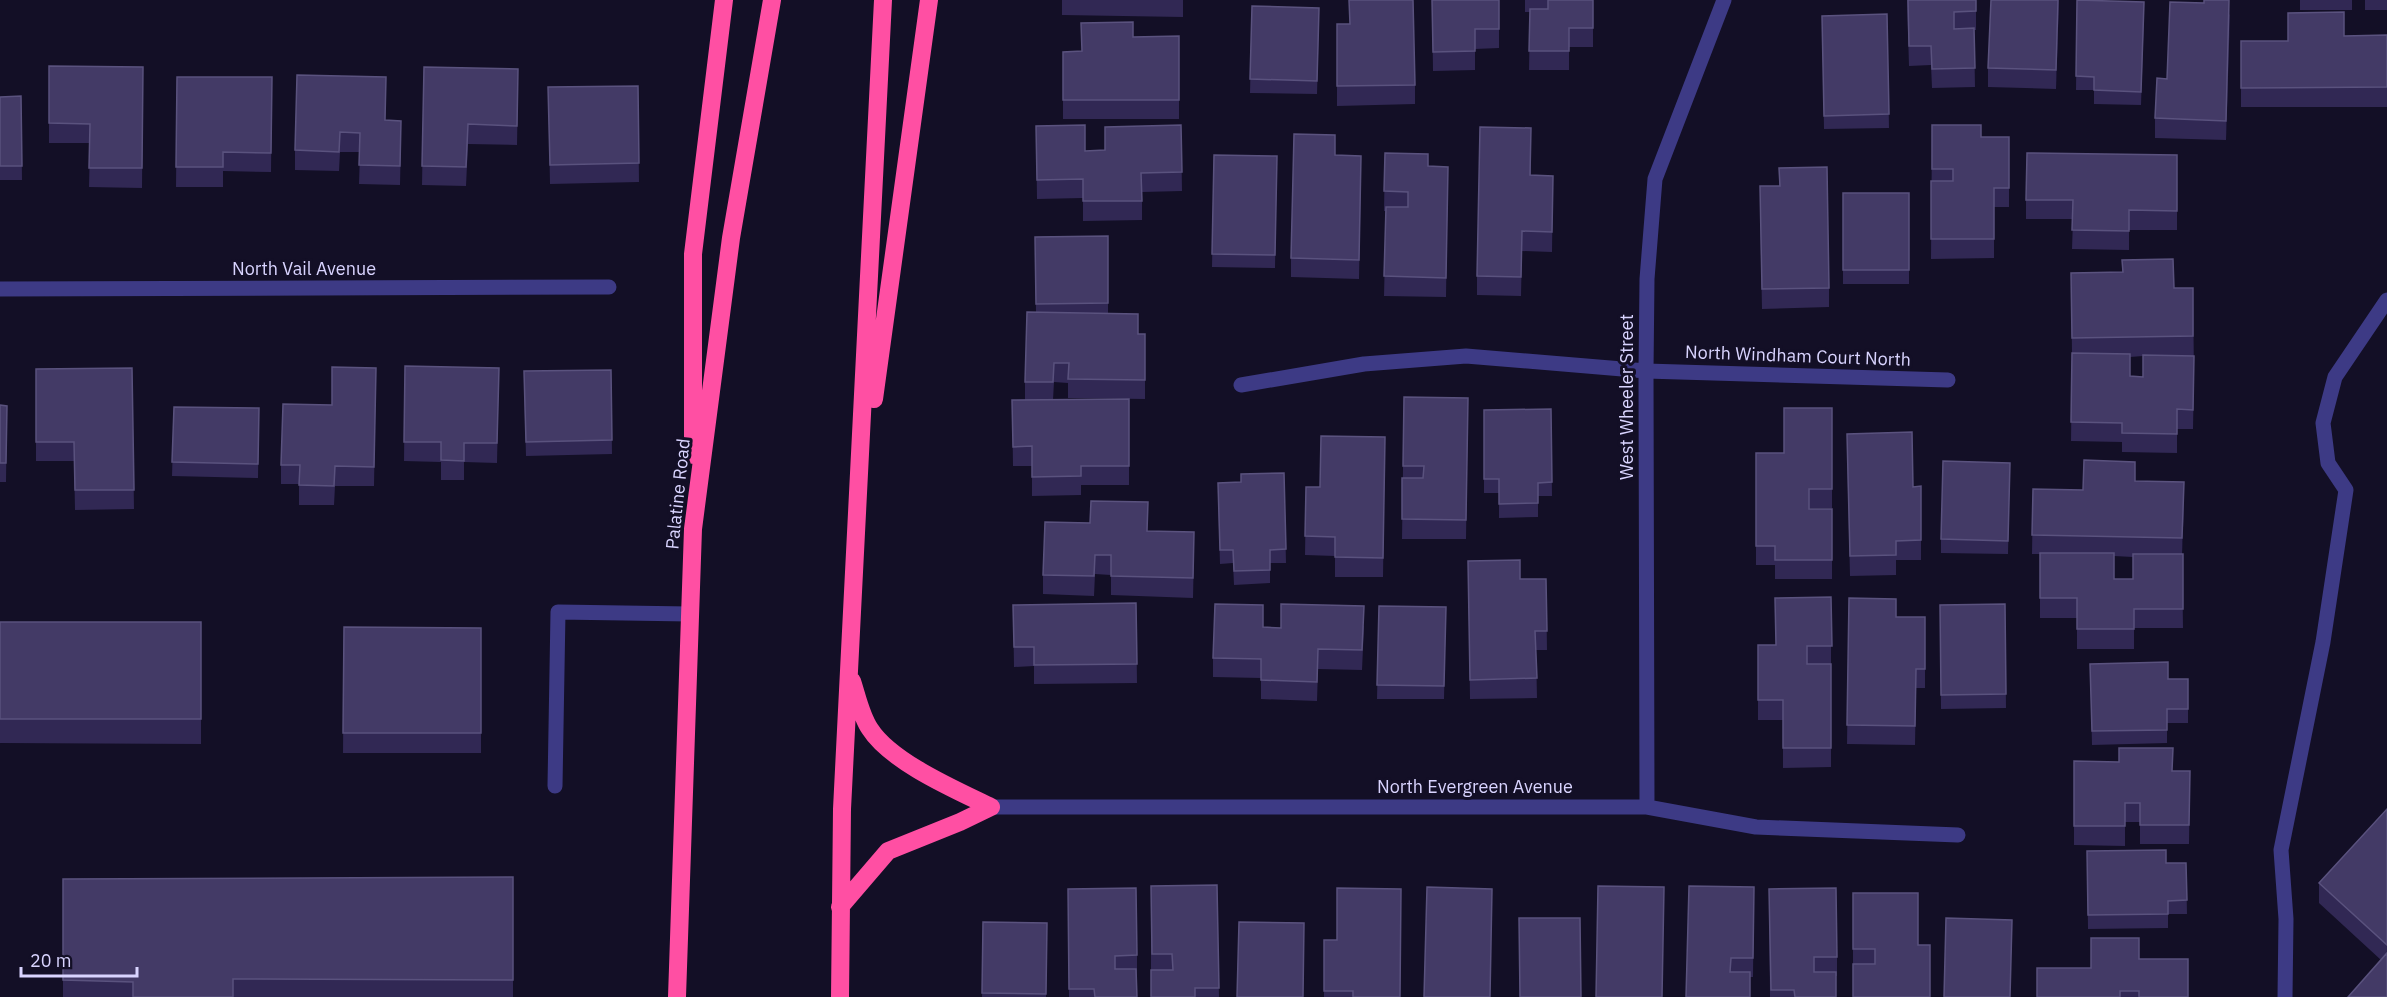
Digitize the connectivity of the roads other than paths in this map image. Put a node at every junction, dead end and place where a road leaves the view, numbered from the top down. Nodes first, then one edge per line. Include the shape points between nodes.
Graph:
1 (724, 0) edge
2 (772, 0) edge
3 (883, 0) edge
4 (929, 0) edge
5 (1724, 0) edge
6 (609, 287) dead end
7 (0, 289) edge
8 (2387, 300) edge
9 (1646, 371) junction
10 (1948, 380) dead end
11 (1241, 385) dead end
12 (858, 517) junction
13 (693, 529) junction
14 (690, 614) junction
15 (849, 675) junction
16 (555, 786) dead end
17 (990, 807) junction
18 (1647, 807) junction
19 (1958, 835) dead end
20 (840, 907) junction
21 (677, 997) edge
22 (840, 997) edge
23 (2285, 997) edge

1 - 13 highway via 693,254
2 - 13 highway, Palatine Road via 731,238
3 - 12 highway
4 - 12 highway
5 - 9 street, West Wheeler Street via 1655,179 1647,279
6 - 7 street, North Vail Avenue
8 - 23 street via 2335,377 2323,423 2328,463 2346,490 2323,642 2281,850 2286,919
9 - 10 street, North Windham Court North
9 - 11 street, North Windham Court North via 1466,356 1364,364
9 - 18 street, West Wheeler Street
12 - 15 highway
13 - 14 highway, Palatine Road
14 - 16 street via 558,612
14 - 21 highway, Palatine Road
15 - 17 highway via 870,730 896,756 937,782
15 - 20 highway
17 - 18 street, North Evergreen Avenue
17 - 20 highway via 888,851
18 - 19 street, North Evergreen Avenue via 1756,827
20 - 22 highway

